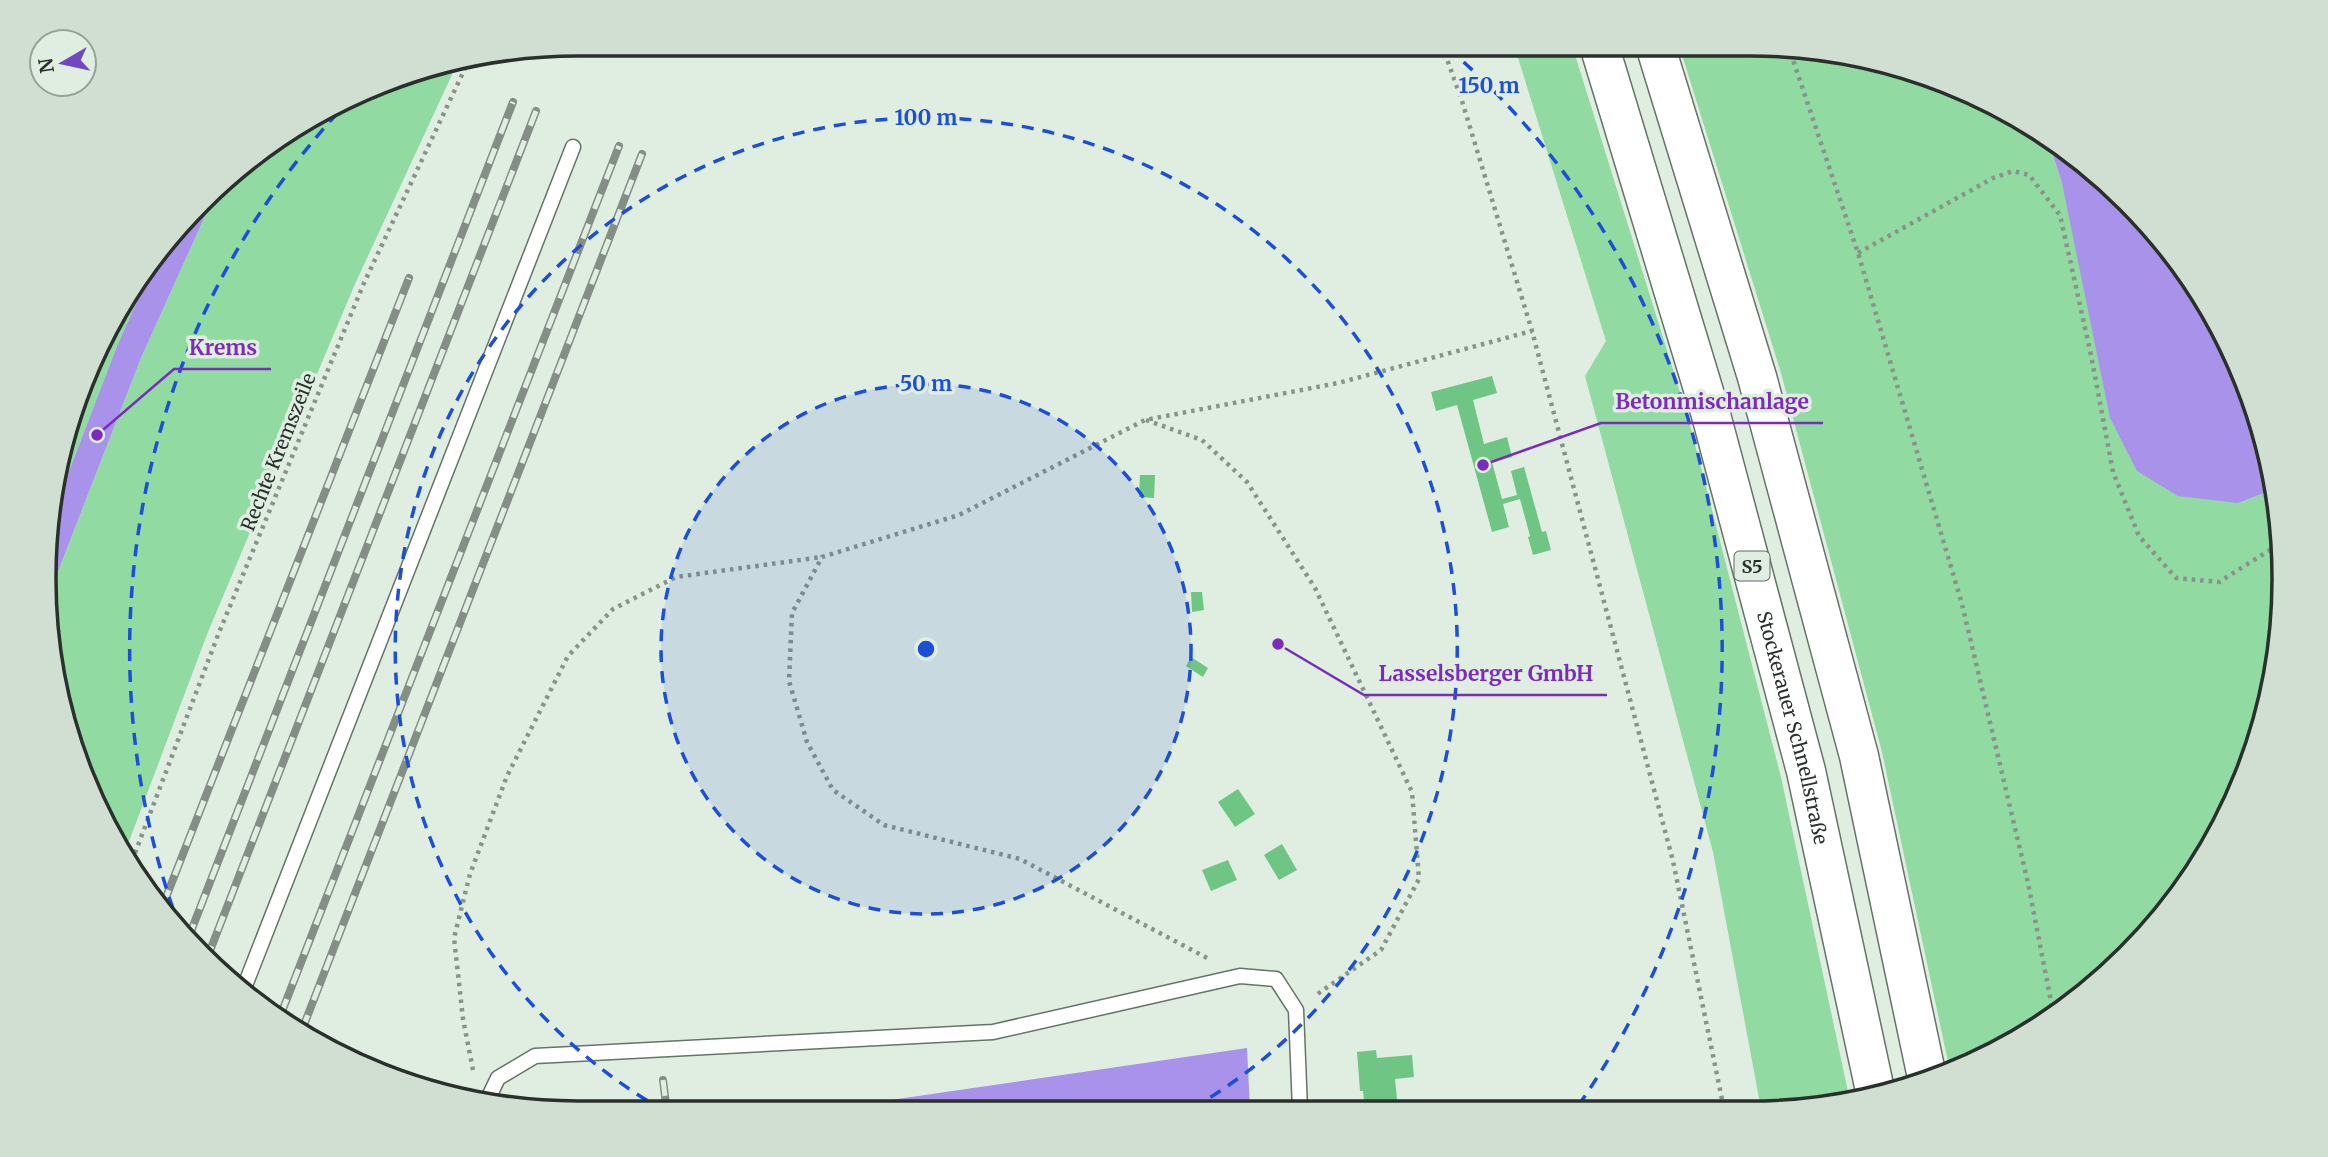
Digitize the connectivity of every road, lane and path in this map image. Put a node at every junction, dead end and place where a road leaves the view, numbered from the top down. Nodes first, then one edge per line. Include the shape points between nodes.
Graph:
1 (1446, 56) edge
2 (1603, 56) edge
3 (1658, 56) edge
4 (1792, 58) edge
5 (465, 69) edge
6 (573, 147) dead end
7 (1858, 253) junction
8 (1531, 331) junction
9 (1145, 420) junction
10 (2271, 549) edge
11 (822, 557) junction
12 (135, 854) edge
13 (1240, 976) junction
14 (246, 981) edge
15 (2051, 1005) edge
16 (1296, 1010) junction
17 (1925, 1070) edge
18 (474, 1074) dead end
19 (1874, 1086) edge
20 (491, 1093) edge
21 (1300, 1101) edge
22 (1722, 1101) edge

1 - 8 path
2 - 19 highway, Stockerauer Schnellstraße / S5 via 1712,415 1806,771
3 - 17 highway via 1757,377 1859,756
4 - 7 path
5 - 12 path, Rechte Kremszeile via 364,283 218,635
6 - 14 lane
7 - 10 path via 1993,178 2013,171 2029,175 2060,215 2113,472 2139,536 2176,578 2219,582
7 - 15 path via 1962,604 2028,883
8 - 9 path via 1338,383
8 - 22 path via 1673,861
9 - 11 path via 959,515
9 - 16 path via 1202,440 1247,482 1315,588 1412,792 1419,879 1381,950
11 - 13 path via 792,613 789,681 807,742 832,790 884,825 1020,859
11 - 18 path via 676,577 613,609 568,656 507,776 470,874 454,938
13 - 16 lane via 1276,979
13 - 20 lane via 993,1032 535,1056 498,1078
16 - 21 lane

